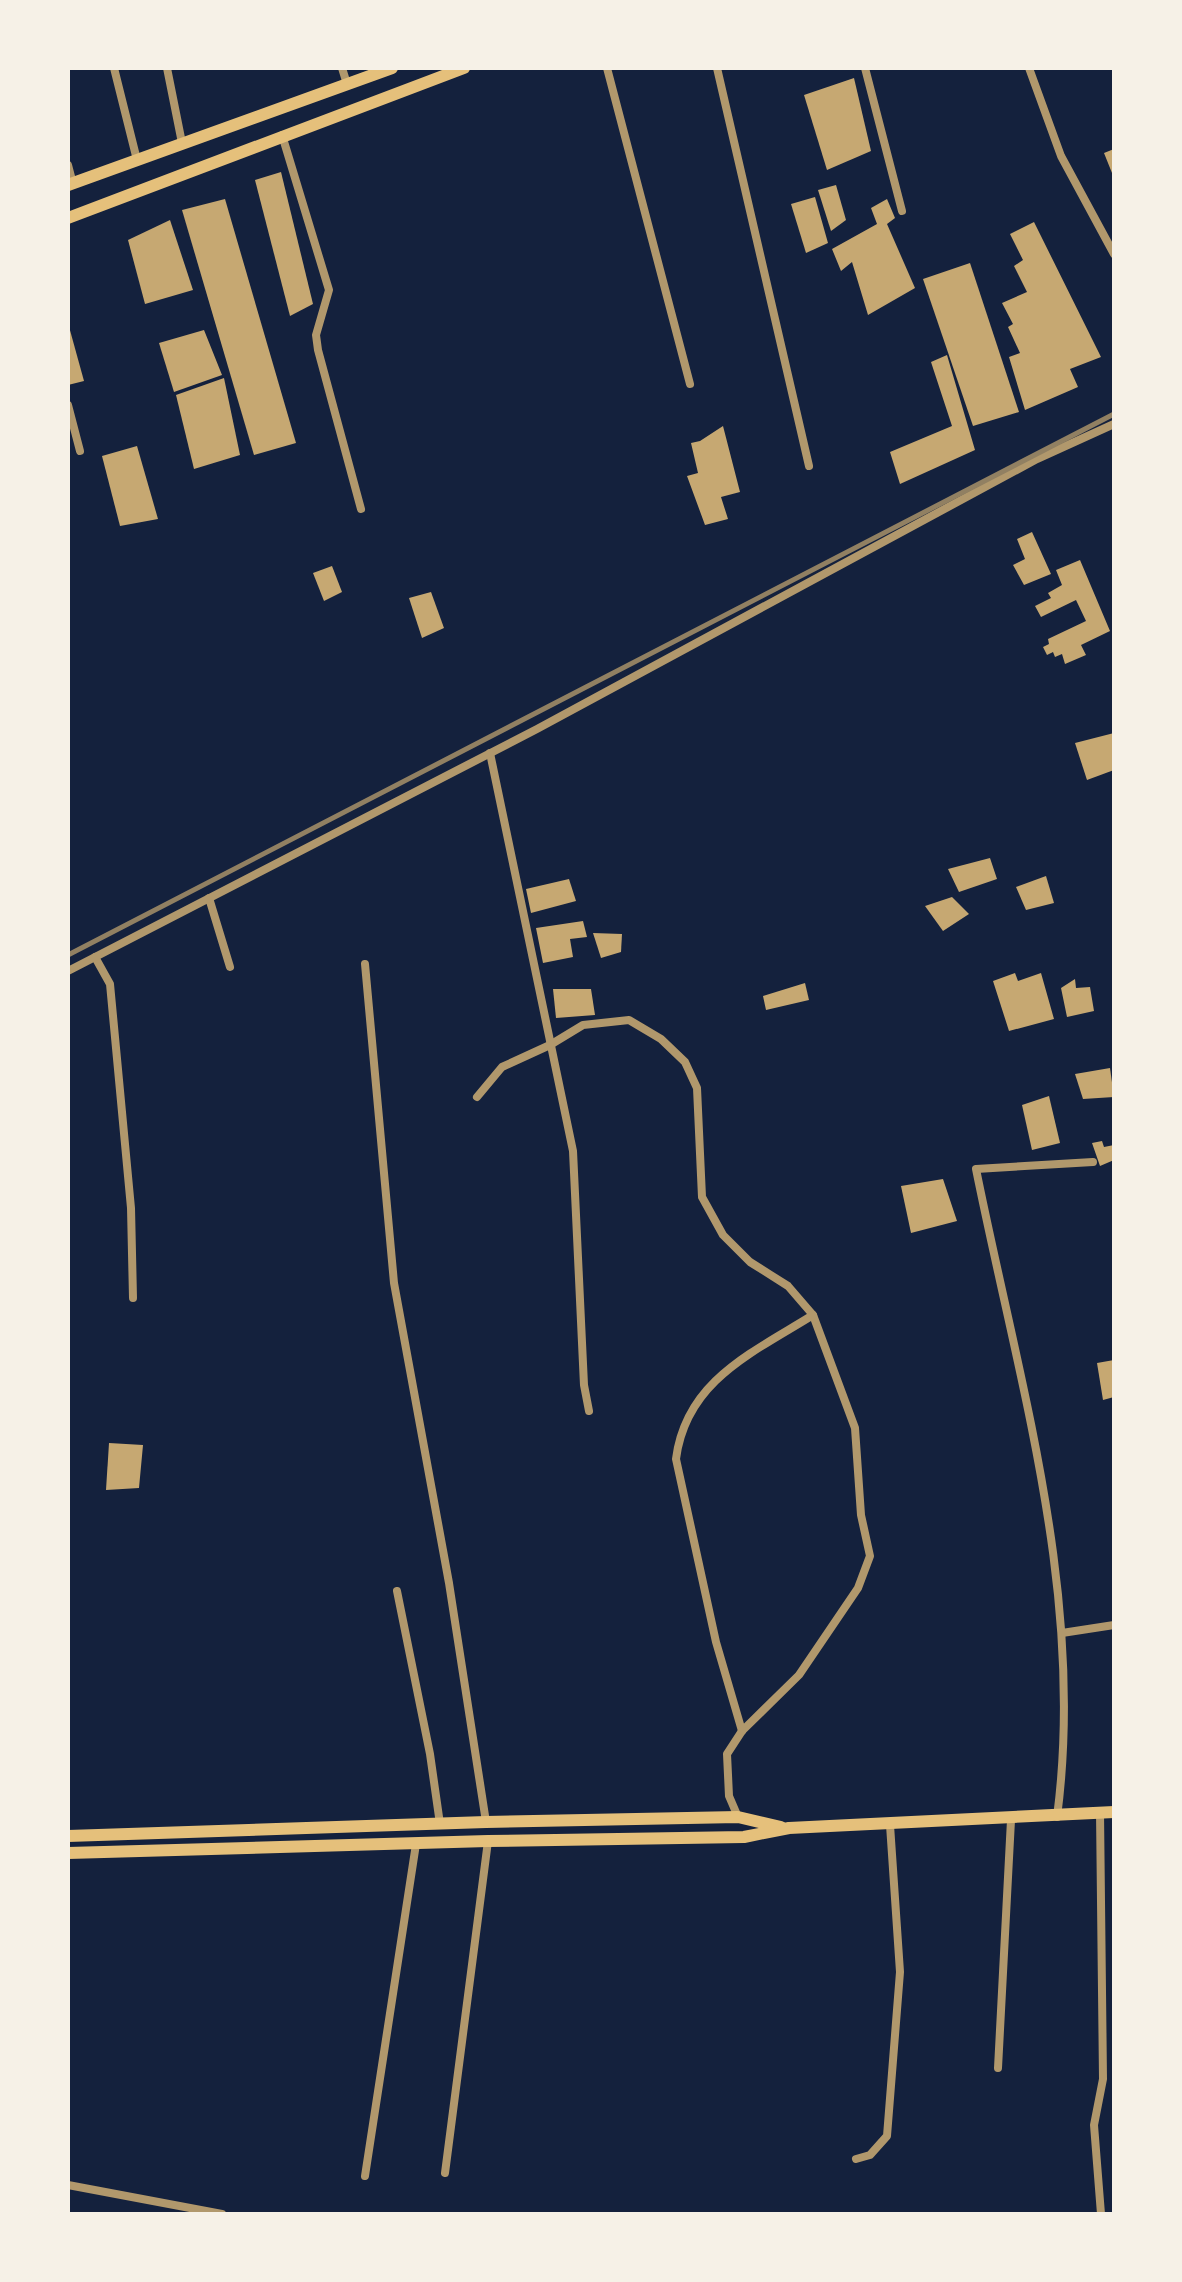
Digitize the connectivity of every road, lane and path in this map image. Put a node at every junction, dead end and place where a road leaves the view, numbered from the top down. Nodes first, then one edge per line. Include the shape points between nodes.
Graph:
1 (114, 68) edge
2 (167, 68) edge
3 (342, 68) edge
4 (392, 68) edge
5 (464, 68) edge
6 (607, 68) edge
7 (717, 68) edge
8 (864, 68) edge
9 (1030, 68) edge
10 (347, 84) junction
11 (282, 135) junction
12 (182, 143) junction
13 (138, 160) junction
14 (68, 165) edge
15 (70, 184) edge
16 (902, 211) dead end
17 (68, 218) edge
18 (1114, 254) edge
19 (690, 384) dead end
20 (68, 406) edge
21 (1114, 424) edge
22 (80, 451) dead end
23 (808, 466) dead end
24 (361, 509) dead end
25 (490, 753) junction
26 (209, 898) junction
27 (95, 957) junction
28 (365, 964) dead end
29 (230, 967) dead end
30 (68, 972) edge
31 (550, 1045) junction
32 (478, 1098) dead end
33 (1092, 1162) dead end
34 (133, 1298) dead end
35 (814, 1315) junction
36 (589, 1411) dead end
37 (398, 1592) dead end
38 (1114, 1625) edge
39 (1062, 1634) junction
40 (742, 1732) junction
41 (1108, 1812) edge
42 (1057, 1816) junction
43 (738, 1818) junction
44 (1011, 1820) junction
45 (486, 1822) junction
46 (440, 1824) junction
47 (890, 1825) junction
48 (788, 1828) junction
49 (68, 1836) edge
50 (488, 1841) junction
51 (416, 1844) junction
52 (68, 1854) edge
53 (998, 2068) dead end
54 (856, 2160) dead end
55 (445, 2173) dead end
56 (366, 2176) dead end
57 (68, 2186) edge
58 (222, 2214) edge
59 (1102, 2214) edge

1 - 13 street
2 - 12 street
3 - 10 street
4 - 10 main road
5 - 11 main road
6 - 19 street
7 - 23 street
8 - 16 street
9 - 18 street via 1061,156
10 - 12 main road
11 - 17 main road
11 - 24 street via 329,290 318,350
12 - 13 main road
13 - 15 main road
14 - 15 street
20 - 22 street
21 - 25 street
25 - 26 street
25 - 31 street
26 - 27 street
26 - 29 street
27 - 30 street
27 - 34 street via 110,984
28 - 45 street via 394,1282
31 - 32 street via 502,1066
31 - 35 street via 583,1025 629,1020 685,1062 696,1088 702,1197 723,1235
31 - 36 street via 573,1151
33 - 39 street via 976,1170 1040,1458
35 - 40 street via 856,1428 870,1556 858,1588 798,1675
35 - 40 street via 728,1368 691,1407 679,1434 676,1459
37 - 46 street
38 - 39 street
39 - 42 street via 1064,1761
40 - 43 street via 727,1754 729,1796
41 - 42 main road
41 - 59 street via 1103,2079 1094,2124
42 - 44 main road
43 - 45 main road
43 - 48 main road
44 - 47 main road
44 - 53 street
45 - 46 main road
46 - 49 main road
47 - 48 main road
47 - 54 street via 900,1972 887,2136
48 - 50 main road via 744,1838
50 - 51 main road
50 - 55 street
51 - 52 main road
51 - 56 street
57 - 58 street

